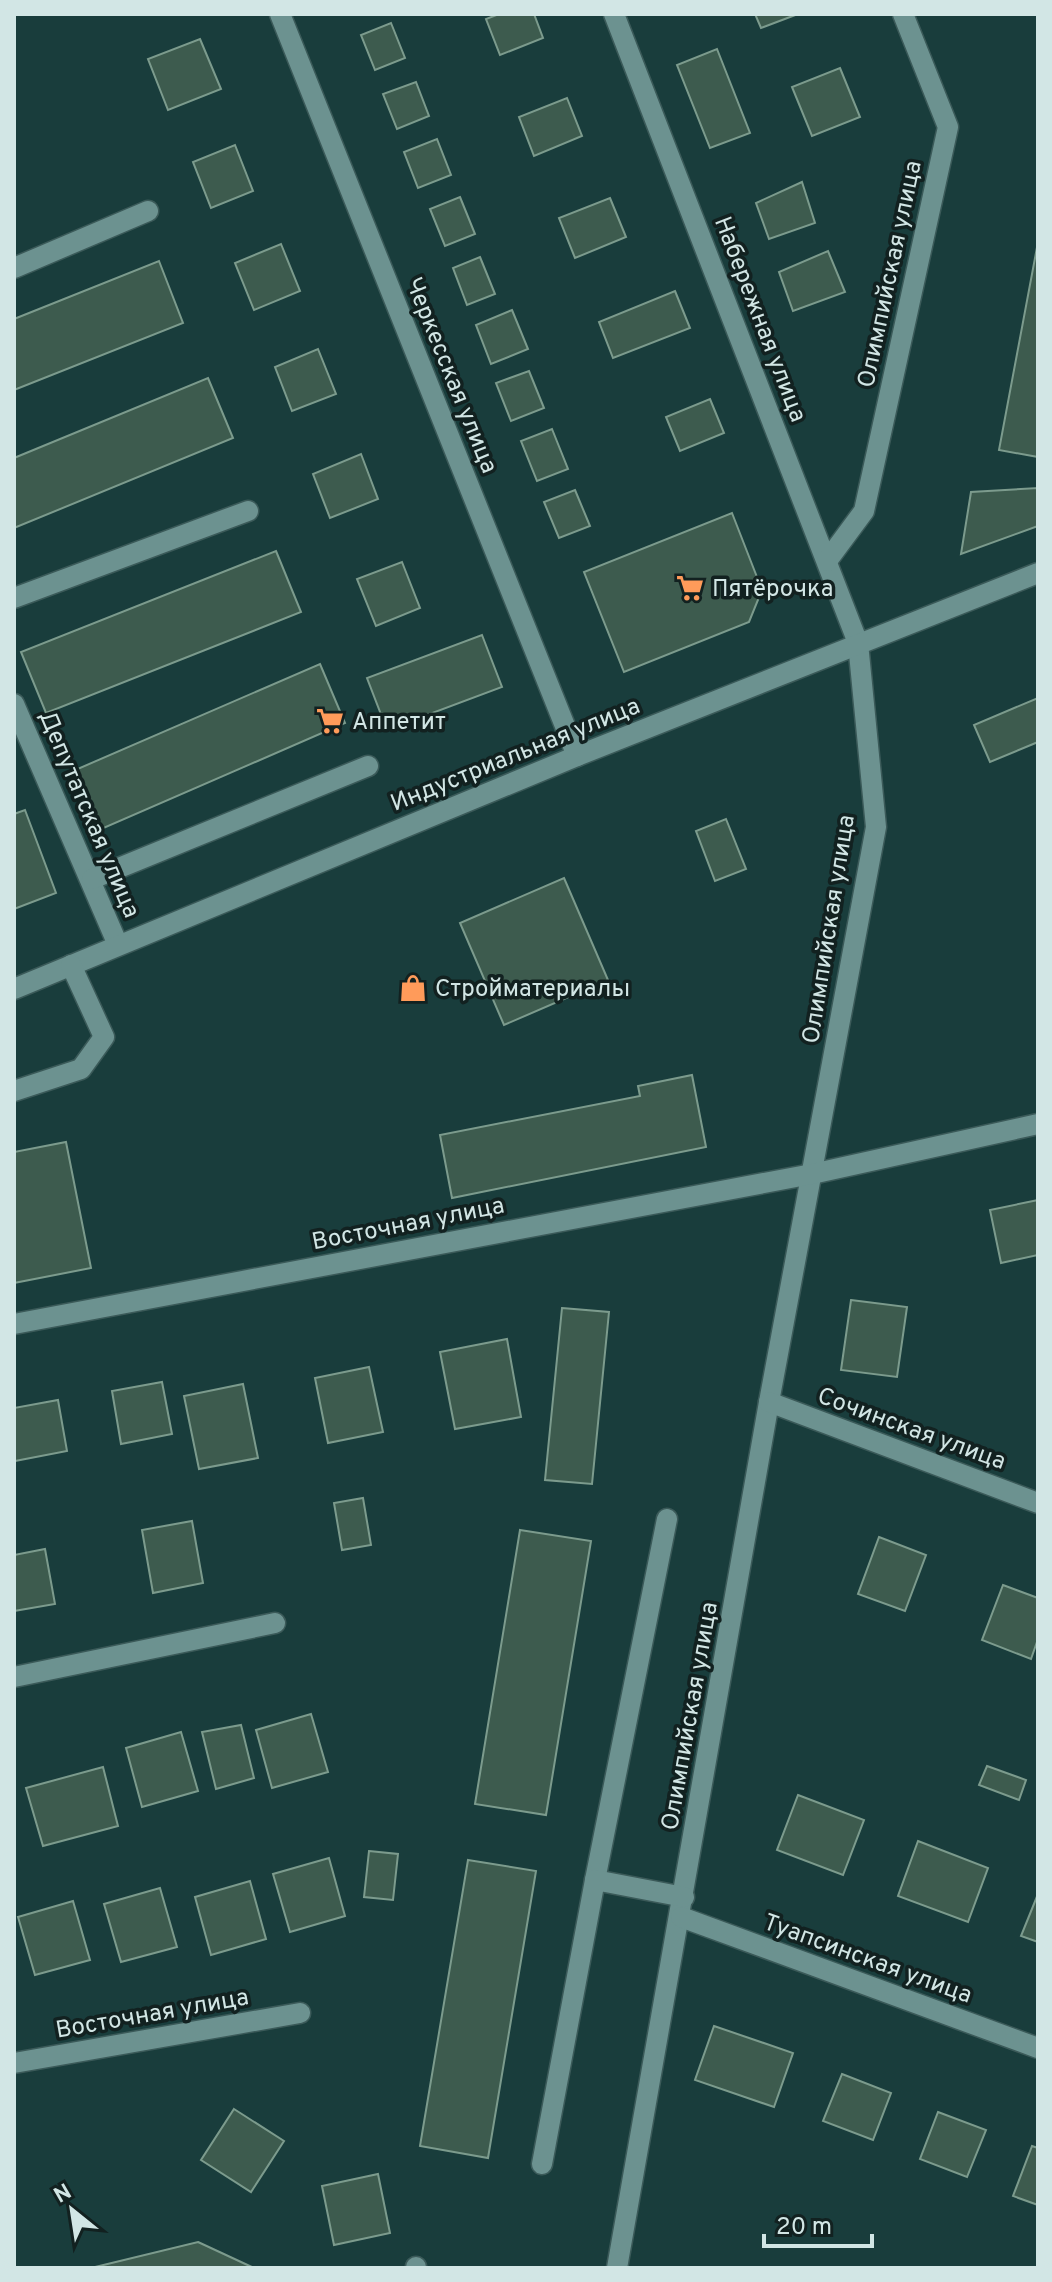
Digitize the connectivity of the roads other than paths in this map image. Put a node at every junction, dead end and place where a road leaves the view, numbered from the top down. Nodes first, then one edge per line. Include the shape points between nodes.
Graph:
1 (280, 14) edge
2 (614, 14) edge
3 (903, 14) edge
4 (148, 211) dead end
5 (14, 268) edge
6 (248, 511) dead end
7 (827, 561) junction
8 (1038, 573) edge
9 (14, 598) edge
10 (858, 643) junction
11 (14, 704) edge
12 (577, 756) junction
13 (368, 766) dead end
14 (92, 879) junction
15 (118, 945) junction
16 (71, 965) junction
17 (14, 989) edge
18 (14, 1091) edge
19 (1038, 1124) edge
20 (812, 1174) junction
21 (14, 1324) edge
22 (769, 1402) junction
23 (1038, 1503) edge
24 (667, 1519) dead end
25 (275, 1623) dead end
26 (14, 1677) edge
27 (595, 1880) junction
28 (683, 1907) junction
29 (300, 2013) dead end
30 (1038, 2048) edge
31 (14, 2063) edge
32 (542, 2164) dead end
33 (617, 2268) edge

1 - 12 street, Черкесская улица
2 - 7 street, Набережная улица
3 - 7 street, Олимпийская улица via 948,127 864,511
4 - 5 street
6 - 9 street
7 - 10 street, Набережная улица
8 - 10 street, Индустриальная улица
10 - 12 street, Индустриальная улица
10 - 20 street, Олимпийская улица via 876,827
11 - 14 street, Депутатская улица
12 - 15 street, Индустриальная улица
13 - 14 street
14 - 15 street, Депутатская улица
15 - 16 street, Индустриальная улица
16 - 17 street, Индустриальная улица
16 - 18 street via 104,1037 81,1069
19 - 20 street
20 - 21 street, Восточная улица
20 - 22 street, Олимпийская улица
22 - 23 street, Сочинская улица
22 - 28 street, Олимпийская улица
24 - 27 street
25 - 26 street
27 - 28 street, Туапсинская улица
27 - 32 street
28 - 30 street, Туапсинская улица
28 - 33 street, Олимпийская улица
29 - 31 street, Восточная улица

